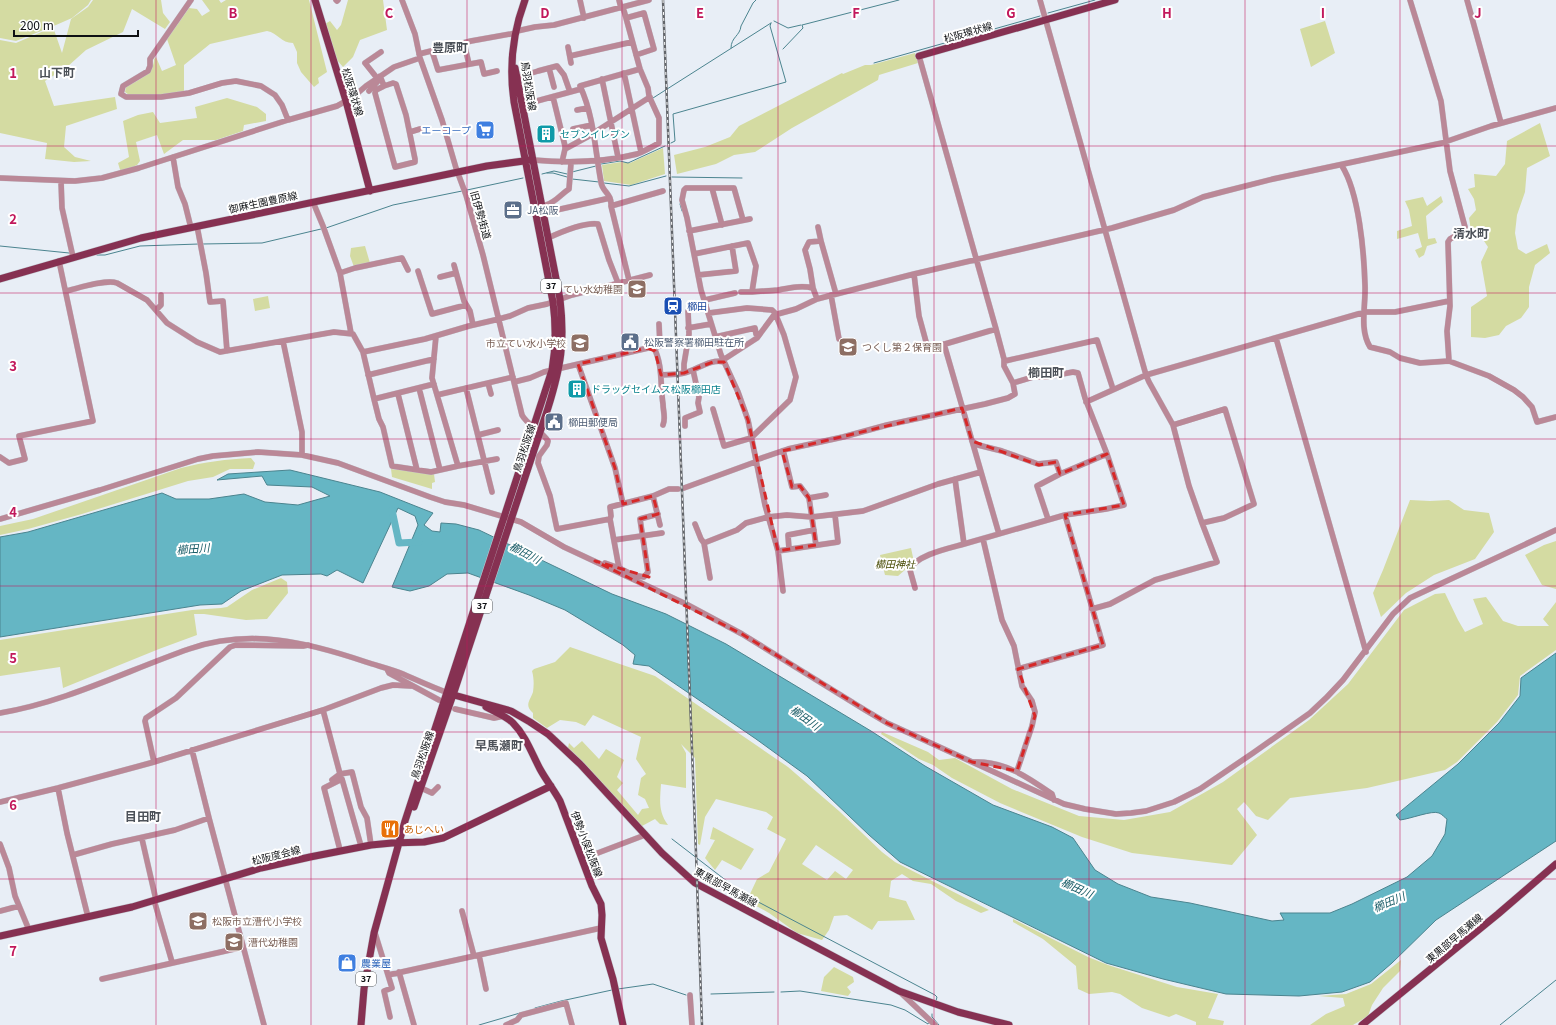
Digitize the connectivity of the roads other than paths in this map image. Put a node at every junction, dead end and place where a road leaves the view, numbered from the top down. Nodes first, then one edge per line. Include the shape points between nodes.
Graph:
1 (191, 0) edge
2 (315, 0) edge
3 (402, 0) edge
4 (525, 0) edge
5 (580, 0) edge
6 (619, 0) edge
7 (649, 0) edge
8 (1040, 0) edge
9 (1115, 0) edge
10 (1410, 0) edge
11 (1467, 0) edge
12 (622, 8) junction
13 (584, 18) junction
14 (626, 18) junction
15 (1045, 20) junction
16 (516, 32) junction
17 (632, 42) junction
18 (464, 43) junction
19 (514, 46) junction
20 (568, 47) dead end
21 (432, 51) junction
22 (381, 52) dead end
23 (636, 55) junction
24 (420, 56) junction
25 (570, 56) junction
26 (919, 56) joint
27 (571, 63) dead end
28 (469, 64) junction
29 (549, 68) junction
30 (640, 68) junction
31 (497, 71) dead end
32 (624, 73) junction
33 (379, 77) junction
34 (516, 78) junction
35 (602, 79) junction
36 (384, 86) junction
37 (554, 87) dead end
38 (581, 89) junction
39 (369, 91) dead end
40 (570, 92) junction
41 (553, 97) junction
42 (650, 99) junction
43 (346, 101) junction
44 (522, 105) junction
45 (588, 108) junction
46 (1556, 108) edge
47 (577, 110) dead end
48 (632, 111) junction
49 (288, 120) junction
50 (1501, 123) junction
51 (612, 124) junction
52 (592, 125) junction
53 (420, 129) dead end
54 (573, 129) dead end
55 (410, 132) junction
56 (593, 135) junction
57 (1446, 141) junction
58 (565, 149) junction
59 (641, 152) junction
60 (173, 157) junction
61 (618, 157) junction
62 (530, 160) junction
63 (597, 160) junction
64 (562, 162) junction
65 (571, 165) junction
66 (1342, 166) junction
67 (458, 172) junction
68 (0, 178) edge
69 (61, 180) junction
70 (712, 188) junction
71 (370, 191) junction
72 (663, 191) dead end
73 (610, 198) junction
74 (313, 202) junction
75 (546, 205) dead end
76 (611, 206) junction
77 (543, 213) junction
78 (750, 219) dead end
79 (743, 220) junction
80 (722, 225) junction
81 (194, 227) junction
82 (818, 227) dead end
83 (1105, 229) junction
84 (689, 231) junction
85 (548, 238) junction
86 (821, 241) junction
87 (732, 246) junction
88 (694, 254) junction
89 (73, 257) junction
90 (976, 260) junction
91 (59, 261) junction
92 (454, 265) dead end
93 (408, 270) dead end
94 (418, 270) dead end
95 (340, 273) junction
96 (456, 273) junction
97 (914, 274) junction
98 (650, 275) dead end
99 (698, 275) junction
100 (440, 278) dead end
101 (0, 279) edge
102 (629, 280) junction
103 (618, 283) junction
104 (813, 288) junction
105 (66, 291) junction
106 (752, 292) junction
107 (162, 295) dead end
108 (834, 295) junction
109 (817, 299) junction
110 (557, 300) junction
111 (1449, 301) junction
112 (705, 302) junction
113 (466, 305) junction
114 (156, 310) junction
115 (1365, 312) junction
116 (709, 313) junction
117 (776, 315) junction
118 (499, 319) junction
119 (473, 324) junction
120 (659, 324) dead end
121 (711, 324) junction
122 (688, 328) junction
123 (996, 329) junction
124 (351, 333) junction
125 (756, 334) dead end
126 (436, 336) junction
127 (715, 337) junction
128 (1276, 338) junction
129 (839, 339) dead end
130 (284, 341) junction
131 (944, 344) junction
132 (654, 348) junction
133 (227, 352) junction
134 (362, 352) junction
135 (434, 359) junction
136 (724, 361) junction
137 (1005, 361) junction
138 (1449, 361) junction
139 (578, 364) junction
140 (556, 369) junction
141 (694, 370) junction
142 (684, 373) junction
143 (368, 375) junction
144 (661, 375) junction
145 (1146, 375) junction
146 (514, 379) junction
147 (488, 383) junction
148 (1013, 383) junction
149 (434, 384) junction
150 (420, 388) junction
151 (466, 388) junction
152 (1113, 389) junction
153 (398, 394) junction
154 (491, 394) dead end
155 (437, 395) junction
156 (374, 399) junction
157 (1086, 402) junction
158 (962, 408) junction
159 (713, 409) dead end
160 (1556, 417) edge
161 (663, 425) dead end
162 (1173, 425) junction
163 (685, 426) dead end
164 (537, 429) junction
165 (498, 430) dead end
166 (478, 435) junction
167 (751, 438) junction
168 (972, 441) junction
169 (782, 451) junction
170 (1108, 454) junction
171 (302, 455) junction
172 (0, 457) edge
173 (497, 459) dead end
174 (756, 461) junction
175 (485, 462) junction
176 (458, 466) junction
177 (417, 470) junction
178 (440, 470) junction
179 (981, 472) junction
180 (1060, 474) junction
181 (955, 479) junction
182 (492, 492) dead end
183 (826, 495) dead end
184 (653, 496) junction
185 (809, 498) junction
186 (623, 504) junction
187 (658, 514) junction
188 (835, 515) junction
189 (1065, 515) junction
190 (768, 517) junction
191 (812, 517) junction
192 (0, 519) edge
193 (610, 519) junction
194 (1048, 520) junction
195 (507, 521) junction
196 (1202, 523) junction
197 (695, 524) dead end
198 (660, 525) dead end
199 (814, 530) junction
200 (1556, 530) edge
201 (662, 533) dead end
202 (999, 534) junction
203 (643, 536) junction
204 (983, 538) junction
205 (614, 540) junction
206 (704, 543) junction
207 (964, 544) junction
208 (816, 545) junction
209 (789, 549) junction
210 (778, 551) junction
211 (595, 562) junction
212 (619, 568) junction
213 (710, 578) dead end
214 (915, 588) dead end
215 (784, 591) dead end
216 (1092, 609) junction
217 (309, 644) junction
218 (1366, 652) junction
219 (387, 669) junction
220 (1018, 669) junction
221 (412, 686) junction
222 (451, 690) junction
223 (439, 700) dead end
224 (476, 702) junction
225 (455, 708) dead end
226 (323, 710) junction
227 (0, 713) edge
228 (504, 716) junction
229 (192, 750) junction
230 (154, 762) junction
231 (972, 762) junction
232 (1017, 771) junction
233 (340, 774) junction
234 (324, 783) dead end
235 (551, 786) junction
236 (58, 788) junction
237 (421, 788) junction
238 (438, 788) dead end
239 (1054, 800) junction
240 (0, 802) edge
241 (209, 818) junction
242 (646, 835) junction
243 (142, 839) junction
244 (400, 842) junction
245 (0, 844) edge
246 (371, 845) junction
247 (361, 846) junction
248 (340, 850) junction
249 (73, 855) junction
250 (582, 858) junction
251 (1556, 864) edge
252 (225, 878) junction
253 (155, 900) junction
254 (19, 906) junction
255 (462, 911) dead end
256 (0, 912) edge
257 (88, 917) junction
258 (601, 928) junction
259 (29, 930) junction
260 (374, 932) junction
261 (0, 936) edge
262 (243, 947) junction
263 (476, 955) junction
264 (172, 962) junction
265 (400, 972) junction
266 (388, 975) junction
267 (102, 979) dead end
268 (486, 989) dead end
269 (899, 991) junction
270 (690, 995) dead end
271 (390, 1017) dead end
272 (264, 1025) edge
273 (361, 1025) edge
274 (414, 1025) edge
275 (506, 1025) edge
276 (572, 1025) edge
277 (623, 1025) edge
278 (692, 1025) edge
279 (935, 1025) edge
280 (1009, 1025) edge
281 (1362, 1025) edge

1 - 49 street via 150,59 148,71 123,86 121,94 126,97 161,97 236,81 261,86 275,95 282,104
2 - 43 main road, 松阪環状線
3 - 24 street, 旧伊勢街道
4 - 16 main road, 鳥羽松阪線 / 37
5 - 13 street
6 - 12 street
7 - 12 street
8 - 15 street
9 - 15 main road, 松阪環状線
10 - 57 street via 1440,101
11 - 50 street
12 - 13 street
12 - 14 street
13 - 16 street
14 - 17 street
14 - 23 street via 644,13 654,50
15 - 26 main road, 松阪環状線
15 - 83 street
16 - 18 street
16 - 19 main road, 鳥羽松阪線 / 37
17 - 23 street
17 - 25 street
18 - 21 street
18 - 28 street
19 - 34 main road, 鳥羽松阪線 / 37
19 - 62 main road, 鳥羽松阪線 / 37 via 511,65 512,88
20 - 25 street
21 - 24 street
21 - 28 street via 438,70
22 - 33 street via 365,63
23 - 30 street
24 - 33 street via 398,65
24 - 67 street, 旧伊勢街道
25 - 27 street
26 - 90 street
28 - 31 street via 481,62 484,74
29 - 34 street
29 - 37 street
29 - 40 street via 557,66 564,74
30 - 32 street
30 - 42 street
32 - 35 street
32 - 48 street
33 - 36 street
33 - 39 street
33 - 43 street
34 - 44 main road, 鳥羽松阪線 / 37
35 - 38 street via 580,86
35 - 51 street
36 - 55 street via 396,84
36 - 55 street via 375,93 395,167 415,162
38 - 40 street
38 - 45 street
40 - 41 street
41 - 44 street
41 - 58 street
42 - 48 street
42 - 59 street via 659,118 660,143
43 - 49 street
43 - 71 main road, 松阪環状線
44 - 62 main road, 鳥羽松阪線 / 37
45 - 47 street
45 - 52 street
46 - 50 street
48 - 51 street
48 - 59 street
49 - 60 street
50 - 57 street
51 - 56 street
51 - 61 street
52 - 54 street
52 - 56 street
53 - 55 street
56 - 58 street
56 - 63 street
57 - 66 street
57 - 111 street via 1450,171 1465,227 1464,231 1448,242
58 - 64 street
59 - 61 street
60 - 69 street via 102,178
60 - 81 street via 178,187
61 - 63 street
62 - 64 street
62 - 67 main road, 御麻生園豊原線
62 - 77 main road, 鳥羽松阪線 / 37
62 - 110 main road, 鳥羽松阪線 / 37
63 - 65 street
63 - 73 street via 601,182
64 - 65 street
65 - 75 street via 569,189 555,202
66 - 83 street via 1273,179
66 - 115 street via 1358,212 1366,285
67 - 71 main road, 御麻生園豊原線
67 - 118 street, 旧伊勢街道 via 483,253
68 - 69 street
69 - 89 street via 62,208
70 - 79 street via 734,188
70 - 80 street
70 - 84 street via 684,190 682,200
71 - 74 main road, 御麻生園豊原線
72 - 76 street
73 - 76 street
73 - 77 street
74 - 81 main road, 御麻生園豊原線
74 - 95 street
76 - 102 street
77 - 85 main road, 鳥羽松阪線 / 37
78 - 79 street
79 - 80 street
80 - 84 street
81 - 89 main road, 御麻生園豊原線 via 141,238
81 - 133 street via 200,244 210,302 223,301
82 - 86 street
83 - 90 street
83 - 145 street
84 - 88 street
85 - 103 street via 575,228 598,224 608,260
85 - 110 main road, 鳥羽松阪線 / 37
86 - 104 street via 810,242 805,250
86 - 108 street
87 - 88 street
87 - 99 street via 736,271
87 - 106 street via 748,243 750,247 756,266
88 - 99 street
89 - 91 main road, 御麻生園豊原線
90 - 97 street
90 - 123 street
91 - 101 main road, 御麻生園豊原線
91 - 105 street
92 - 96 street
93 - 95 street via 402,258
94 - 113 street via 432,314
95 - 124 street
96 - 100 street
96 - 113 street
97 - 108 street
97 - 131 street via 919,316 928,349
98 - 102 street
99 - 112 street
102 - 103 street
103 - 110 street
104 - 106 street via 790,287
104 - 109 street
105 - 114 street via 113,282 147,300
105 - 172 street via 93,421 19,436 25,460 9,463
106 - 112 street
107 - 114 street
108 - 109 street
108 - 129 street
109 - 117 street via 796,310
110 - 118 street
110 - 140 main road, 鳥羽松阪線 / 37 via 563,336
111 - 115 street via 1395,312
111 - 138 street
112 - 116 street
112 - 122 street via 688,311
113 - 119 street
114 - 133 street via 164,320 197,342 217,352
115 - 128 street
115 - 138 street via 1365,336 1370,347 1420,363
116 - 117 street via 747,308 770,309
116 - 121 street
117 - 136 street via 757,338
117 - 167 street via 796,376 790,400
118 - 119 street
118 - 146 street, 旧伊勢街道
119 - 126 street
120 - 132 street via 660,346
121 - 122 street
121 - 127 street
122 - 142 street
123 - 131 street
123 - 137 street
124 - 130 street via 334,332
124 - 134 street
125 - 127 street via 755,328
126 - 134 street
126 - 135 street
127 - 136 street
128 - 145 street
128 - 218 street
130 - 133 street
130 - 171 street via 302,432
131 - 158 street
132 - 139 street
132 - 144 street
134 - 143 street
135 - 143 street
135 - 149 street
136 - 141 street via 713,362
136 - 167 street via 748,420
137 - 148 street via 1004,366
137 - 152 street via 1098,340
138 - 160 street via 1489,376 1514,390 1532,407 1537,422
139 - 140 street
139 - 186 street via 615,468
140 - 146 street
140 - 164 main road, 鳥羽松阪線 / 37
141 - 142 street
141 - 163 street via 700,412 685,418
142 - 144 street
143 - 156 street
144 - 161 street via 665,421
145 - 152 street
145 - 162 street
146 - 147 street
146 - 164 street, 旧伊勢街道 via 523,417
147 - 151 street
147 - 154 street
148 - 157 street via 1033,377 1076,371
148 - 158 street via 1015,394 1008,398
149 - 150 street
149 - 155 street
150 - 153 street
150 - 178 street
151 - 155 street
151 - 166 street
152 - 157 street
153 - 156 street
153 - 177 street
155 - 176 street
156 - 177 street via 392,466
157 - 170 street
158 - 168 street
158 - 169 street
159 - 167 street via 724,446
162 - 196 street
162 - 196 street via 1225,410 1254,504 1224,518
164 - 193 street via 548,442 540,453 538,463 550,496 557,529
164 - 195 main road, 鳥羽松阪線 / 37
165 - 166 street
166 - 175 street
167 - 174 street
168 - 179 street
168 - 180 street via 1038,464 1056,462
169 - 174 street
169 - 185 street via 792,487 800,486
170 - 180 street
170 - 189 street via 1124,505
171 - 192 street via 258,452 194,460
171 - 195 street via 338,463 438,499 464,504
173 - 175 street
174 - 184 street
174 - 190 street
175 - 176 street
175 - 182 street
176 - 178 street
177 - 178 street
179 - 181 street
179 - 202 street
180 - 194 street via 1037,486
181 - 188 street via 872,508
181 - 207 street
183 - 185 street
184 - 186 street
184 - 187 street
185 - 191 street
186 - 193 street via 610,507
187 - 198 street
187 - 203 street via 640,519
188 - 191 street
188 - 208 street via 838,542
189 - 194 street
189 - 216 street
190 - 191 street
190 - 206 street via 746,523 737,530
190 - 210 street
191 - 199 street
193 - 205 street
194 - 202 street
195 - 211 street via 521,522
195 - 222 main road, 鳥羽松阪線 / 37
196 - 216 street via 1217,562 1155,580 1110,604
197 - 206 street
199 - 208 street
199 - 209 street via 788,535
200 - 218 street via 1410,598 1393,614
201 - 203 street
202 - 204 street
203 - 205 street
203 - 212 street via 648,572 644,577
204 - 207 street
204 - 220 street via 1002,620 1014,646
205 - 212 street
206 - 213 street
207 - 214 street via 929,554 912,566 910,570
208 - 209 street
209 - 210 street
210 - 215 street
211 - 212 street via 600,561
211 - 231 street via 686,604 742,634 874,716
216 - 220 street via 1103,645
217 - 219 street
217 - 227 street via 274,638 214,642 70,694
217 - 230 street via 230,647 176,698 146,718
218 - 239 street via 1333,692 1306,716 1217,778 1181,799 1146,811 1116,814
219 - 221 street via 389,673
219 - 222 street
220 - 232 street via 1022,686 1035,712
221 - 223 street
221 - 226 street via 393,685
222 - 224 main road, 東黒部早馬瀬線
222 - 237 main road, 鳥羽松阪線 / 37
222 - 244 main road, 鳥羽松阪線 / 37 via 414,792
224 - 228 main road, 伊勢小俣松阪線
224 - 242 main road, 東黒部早馬瀬線 via 511,711 548,734
225 - 228 street via 494,718
226 - 229 street
226 - 233 street
228 - 235 main road, 伊勢小俣松阪線 via 520,731
229 - 230 street
229 - 241 street
230 - 236 street
231 - 232 street via 983,762
231 - 239 street
232 - 239 street via 1052,794
233 - 234 street
233 - 246 street via 352,772 361,807 367,818
235 - 244 main road, 松阪度会線 via 438,840
235 - 250 main road, 伊勢小俣松阪線
236 - 240 street
236 - 249 street
237 - 238 street via 432,793
237 - 244 main road, 鳥羽松阪線 / 37
241 - 243 street
241 - 252 street
242 - 250 street
242 - 269 main road, 東黒部早馬瀬線 via 695,883
243 - 249 street
243 - 253 street
244 - 246 main road, 松阪度会線
244 - 260 main road, 鳥羽松阪線 / 37
245 - 254 street
246 - 247 main road, 松阪度会線
247 - 248 main road, 松阪度会線
247 - 248 street via 342,779 324,788
248 - 252 main road, 松阪度会線
249 - 257 street
250 - 258 main road, 伊勢小俣松阪線 via 601,904
251 - 281 main road, 東黒部早馬瀬線
252 - 253 main road, 松阪度会線
252 - 262 street
253 - 257 main road, 松阪度会線
253 - 264 street
254 - 256 street
254 - 259 street
255 - 263 street
257 - 259 main road, 松阪度会線
258 - 263 street
258 - 277 main road, 伊勢小俣松阪線 via 602,943
259 - 261 main road, 松阪度会線
260 - 266 street
260 - 273 main road, 鳥羽松阪線 / 37 via 364,989
262 - 264 street
262 - 272 street
263 - 265 street
263 - 268 street
264 - 267 street
265 - 266 street
265 - 274 street
266 - 271 street via 392,988 384,991
269 - 279 street
269 - 280 main road, 東黒部早馬瀬線 via 958,1012
270 - 278 street
275 - 276 street via 522,1015 566,1003

